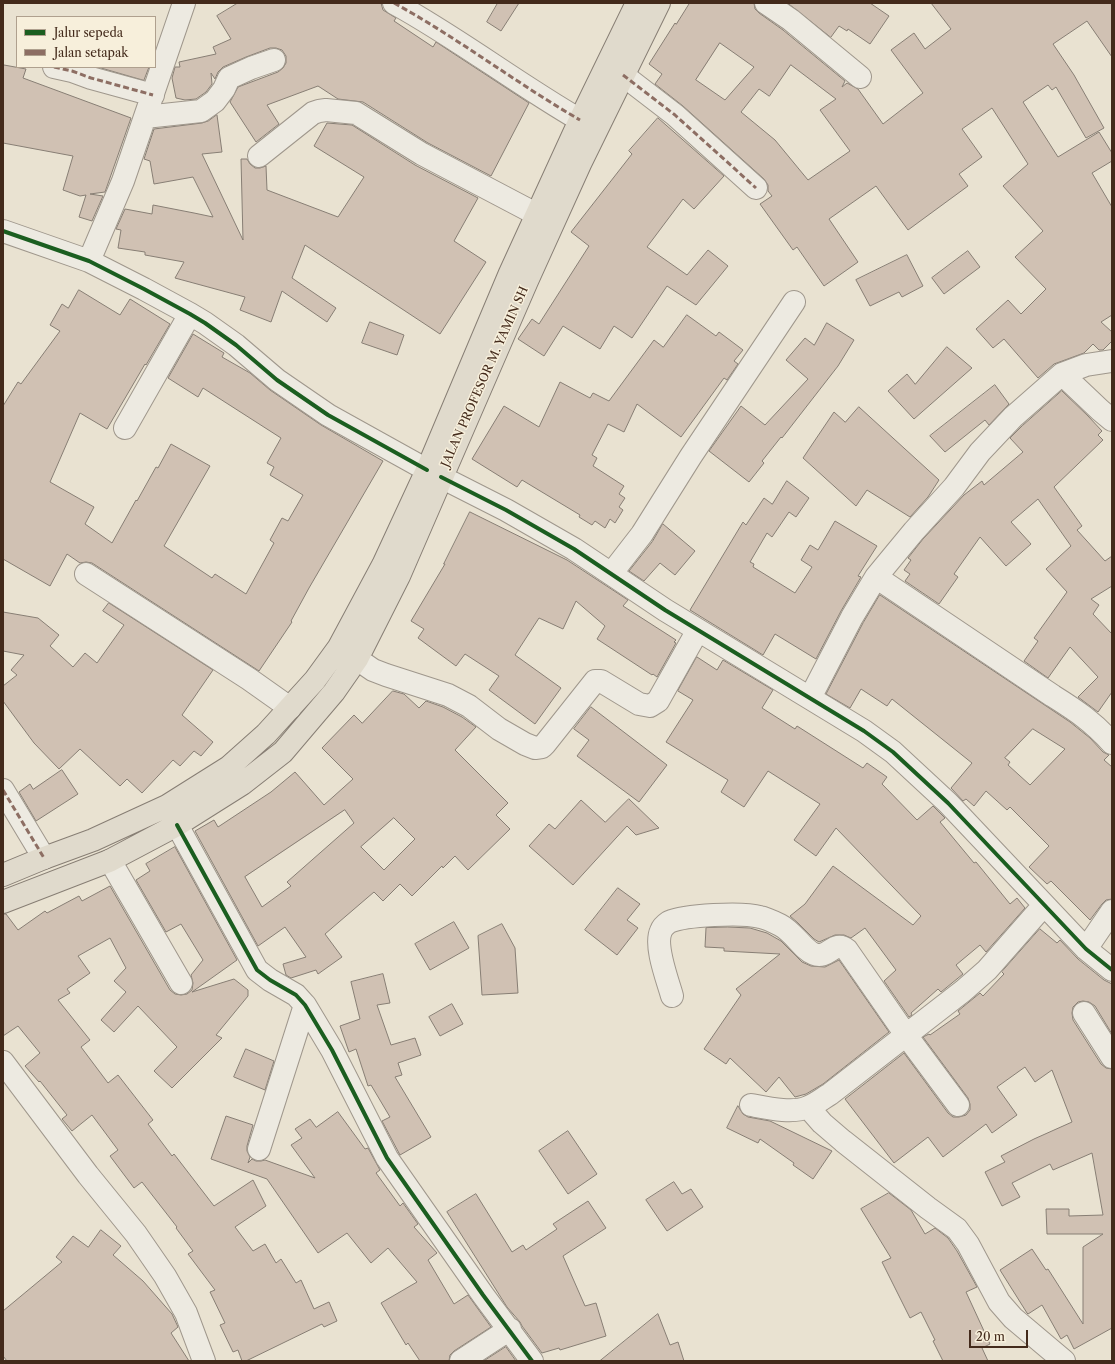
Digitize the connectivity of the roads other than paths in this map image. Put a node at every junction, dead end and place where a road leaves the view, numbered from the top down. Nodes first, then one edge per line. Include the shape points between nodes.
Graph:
1 (184, 3) edge
2 (394, 3) edge
3 (637, 3) edge
4 (659, 3) edge
5 (766, 3) edge
6 (274, 60) dead end
7 (58, 68) edge
8 (624, 75) junction
9 (860, 77) dead end
10 (152, 95) junction
11 (145, 117) junction
12 (580, 120) junction
13 (259, 156) dead end
14 (756, 188) dead end
15 (536, 214) junction
16 (3, 231) edge
17 (89, 262) junction
18 (518, 277) junction
19 (794, 302) dead end
20 (190, 314) junction
21 (1112, 361) edge
22 (1062, 374) junction
23 (1112, 420) edge
24 (125, 428) dead end
25 (434, 474) junction
26 (86, 574) dead end
27 (615, 577) junction
28 (876, 577) junction
29 (698, 630) junction
30 (357, 659) junction
31 (810, 698) junction
32 (290, 708) junction
33 (1112, 742) edge
34 (3, 790) edge
35 (177, 825) junction
36 (44, 858) junction
37 (109, 861) junction
38 (3, 876) edge
39 (3, 902) edge
40 (1044, 905) junction
41 (1112, 911) edge
42 (1086, 949) junction
43 (1112, 970) edge
44 (181, 983) dead end
45 (672, 996) dead end
46 (305, 1005) junction
47 (1084, 1013) dead end
48 (1106, 1032) edge
49 (906, 1035) junction
50 (1112, 1057) edge
51 (3, 1062) edge
52 (751, 1105) dead end
53 (958, 1105) dead end
54 (808, 1107) junction
55 (259, 1149) dead end
56 (510, 1330) junction
57 (204, 1361) edge
58 (461, 1361) edge
59 (532, 1361) edge
60 (1064, 1361) edge

1 - 10 street
2 - 12 street
3 - 12 highway, JALAN PROFESOR M. YAMIN SH
4 - 8 highway, JALAN PROFESOR M. YAMIN SH
5 - 9 street via 791,20
6 - 11 street via 229,78 215,101 201,111
7 - 10 street
8 - 14 street via 675,115
8 - 18 highway, JALAN PROFESOR M. YAMIN SH via 580,164
10 - 11 street
11 - 17 street via 123,181
12 - 15 highway, JALAN PROFESOR M. YAMIN SH
13 - 15 street via 313,113 326,110 356,113 452,172
15 - 18 highway, JALAN PROFESOR M. YAMIN SH
16 - 17 street
17 - 20 street
18 - 25 highway, JALAN PROFESOR M. YAMIN SH
19 - 27 street
20 - 24 street
20 - 25 street via 236,345 277,380 328,415
21 - 22 street via 1086,365
22 - 23 street
22 - 28 street via 1013,417 980,452 954,487
25 - 27 street via 506,510 574,549
25 - 30 highway, JALAN PROFESOR M. YAMIN SH via 399,576
25 - 32 highway, JALAN PROFESOR M. YAMIN SH via 339,647 316,680
26 - 32 street
27 - 29 street
28 - 31 street
28 - 33 street via 1080,713
29 - 30 street via 658,701 650,706 639,704 598,681 545,744 536,748 499,729 469,706 448,695 373,670
29 - 31 street
30 - 35 highway, JALAN PROFESOR M. YAMIN SH via 334,692 283,752 242,784
31 - 40 street via 893,752 948,803
32 - 36 highway, JALAN PROFESOR M. YAMIN SH via 266,734 228,767 167,806 93,840
34 - 36 street
35 - 37 highway, JALAN PROFESOR M. YAMIN SH
35 - 46 street via 257,970 296,995
36 - 38 highway, JALAN PROFESOR M. YAMIN SH
37 - 39 highway, JALAN PROFESOR M. YAMIN SH
37 - 44 street
40 - 42 street
40 - 49 street via 987,970
41 - 42 street
42 - 43 street
45 - 49 street via 659,948 661,931 668,922 689,917 732,914 760,917 788,930 816,955 822,955 838,946 845,948
46 - 55 street
46 - 56 street via 332,1050 387,1158
47 - 48 street
48 - 50 street
49 - 53 street
49 - 54 street via 850,1079
51 - 57 street via 136,1234 165,1276 186,1312
52 - 54 street via 787,1110
54 - 60 street via 848,1146 957,1229 968,1244 999,1302 1013,1318
56 - 58 street
56 - 59 street

